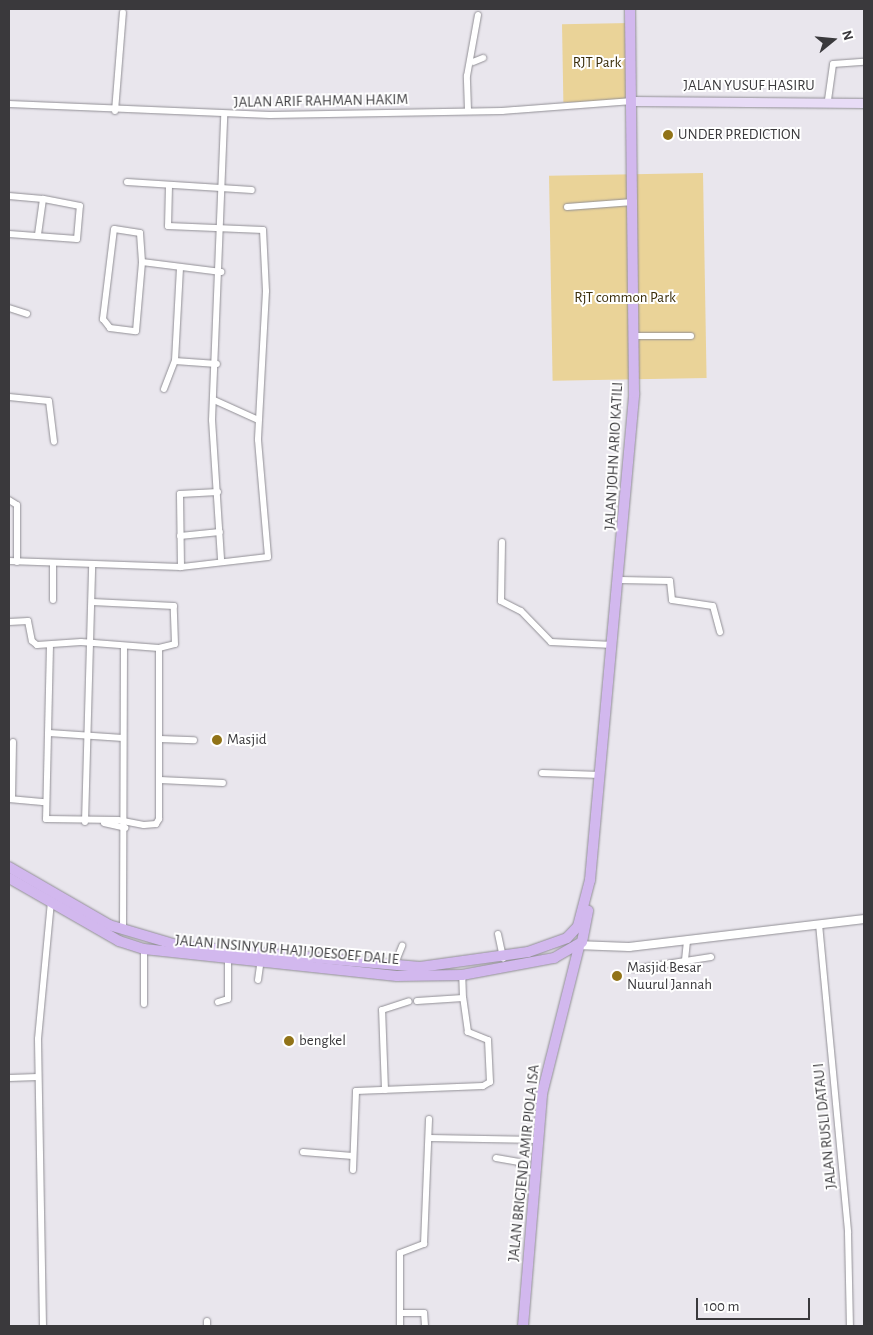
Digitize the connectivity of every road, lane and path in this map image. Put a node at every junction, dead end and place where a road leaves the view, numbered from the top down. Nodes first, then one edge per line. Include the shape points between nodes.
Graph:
1 (630, 9) edge
2 (123, 12) dead end
3 (478, 15) dead end
4 (483, 58) dead end
5 (473, 62) junction
6 (864, 62) edge
7 (828, 100) junction
8 (633, 101) junction
9 (9, 104) edge
10 (864, 104) edge
11 (468, 110) junction
12 (115, 111) junction
13 (224, 114) junction
14 (127, 182) dead end
15 (169, 186) junction
16 (222, 189) junction
17 (252, 190) dead end
18 (9, 196) edge
19 (43, 199) junction
20 (633, 202) junction
21 (568, 208) dead end
22 (222, 226) junction
23 (9, 234) edge
24 (38, 236) junction
25 (142, 262) junction
26 (180, 268) junction
27 (221, 272) junction
28 (9, 308) edge
29 (27, 314) dead end
30 (634, 336) junction
31 (691, 336) dead end
32 (175, 361) junction
33 (217, 364) junction
34 (164, 389) dead end
35 (9, 398) edge
36 (214, 400) junction
37 (258, 420) junction
38 (54, 442) dead end
39 (218, 492) junction
40 (9, 500) edge
41 (220, 532) junction
42 (180, 536) junction
43 (502, 542) dead end
44 (221, 559) junction
45 (9, 561) edge
46 (17, 562) junction
47 (53, 564) junction
48 (92, 567) junction
49 (181, 567) junction
50 (620, 580) junction
51 (53, 600) dead end
52 (92, 602) junction
53 (9, 622) edge
54 (720, 632) dead end
55 (90, 644) junction
56 (50, 645) junction
57 (614, 645) junction
58 (124, 647) junction
59 (159, 648) junction
60 (49, 733) junction
61 (85, 736) junction
62 (123, 738) junction
63 (160, 740) junction
64 (194, 740) dead end
65 (13, 742) dead end
66 (542, 773) dead end
67 (601, 774) junction
68 (160, 780) junction
69 (223, 783) dead end
70 (10, 799) edge
71 (45, 802) junction
72 (125, 820) junction
73 (85, 822) junction
74 (100, 822) junction
75 (125, 828) junction
76 (9, 868) edge
77 (9, 878) edge
78 (51, 900) junction
79 (587, 902) junction
80 (864, 919) edge
81 (819, 924) junction
82 (123, 932) junction
83 (498, 934) dead end
84 (567, 938) junction
85 (687, 940) junction
86 (402, 946) dead end
87 (578, 947) junction
88 (144, 949) junction
89 (711, 957) dead end
90 (503, 958) junction
91 (685, 960) junction
92 (228, 961) junction
93 (260, 965) junction
94 (394, 966) junction
95 (634, 969) dead end
96 (462, 975) junction
97 (258, 980) dead end
98 (463, 998) junction
99 (409, 1001) dead end
100 (417, 1001) dead end
101 (218, 1002) dead end
102 (144, 1004) dead end
103 (38, 1077) junction
104 (9, 1078) edge
105 (385, 1090) junction
106 (429, 1119) dead end
107 (429, 1138) junction
108 (539, 1140) junction
109 (303, 1152) dead end
110 (353, 1156) junction
111 (496, 1158) dead end
112 (353, 1170) dead end
113 (536, 1172) junction
114 (400, 1313) junction
115 (42, 1326) edge
116 (400, 1326) edge
117 (426, 1326) edge
118 (523, 1326) edge
119 (850, 1326) edge

1 - 8 main road, JALAN JOHN ARIO KATILI
2 - 12 street
3 - 5 street via 472,34
4 - 5 street
5 - 11 street via 468,76
6 - 7 street via 833,64
7 - 8 main road, JALAN YUSUF HASIRU
7 - 10 main road, JALAN YUSUF HASIRU
8 - 11 street, JALAN ARIF RAHMAN HAKIM
8 - 20 main road, JALAN JOHN ARIO KATILI
9 - 12 street, JALAN ARIF RAHMAN HAKIM
11 - 13 street, JALAN ARIF RAHMAN HAKIM
12 - 13 street, JALAN ARIF RAHMAN HAKIM
13 - 16 street
14 - 15 street
15 - 16 street
15 - 22 street via 166,224
16 - 17 street
16 - 22 street
18 - 19 street
19 - 24 street
19 - 24 street via 77,204 83,210 77,239
20 - 21 street
20 - 30 main road, JALAN JOHN ARIO KATILI
22 - 27 street
22 - 37 street via 264,231 266,291
23 - 24 street
25 - 25 street via 140,233 114,229 103,319 110,328 136,331
25 - 26 street
26 - 27 street
26 - 32 street
27 - 33 street
28 - 29 street
30 - 31 street
30 - 50 main road, JALAN JOHN ARIO KATILI
32 - 33 street
32 - 34 street
33 - 36 street
35 - 38 street via 48,401
36 - 37 street
36 - 39 street
37 - 44 street via 268,557
39 - 41 street
39 - 42 street via 180,494
40 - 46 street via 17,505
41 - 42 street
41 - 44 street
42 - 49 street
43 - 57 street via 500,601 521,611 551,642
44 - 49 street
45 - 46 street
46 - 47 street
47 - 48 street
47 - 51 street
48 - 49 street
48 - 52 street
50 - 54 street via 670,581 672,600 714,606
50 - 57 main road, JALAN JOHN ARIO KATILI
52 - 55 street
52 - 59 street via 174,606 176,641
53 - 56 street via 28,621 34,643
55 - 56 street
55 - 58 street
55 - 61 street
56 - 60 street
57 - 67 main road, JALAN JOHN ARIO KATILI
58 - 59 street
58 - 62 street
59 - 63 street
60 - 61 street
60 - 71 street
61 - 62 street
61 - 73 street
62 - 72 street
63 - 64 street
63 - 68 street
65 - 70 street
66 - 67 street
67 - 79 main road, JALAN JOHN ARIO KATILI
68 - 69 street
68 - 72 street via 156,824
70 - 71 street
71 - 73 street via 47,820
72 - 74 street
72 - 75 street
73 - 74 street
74 - 75 street
75 - 82 street
76 - 82 main road, JALAN INSINYUR HAJI JOESOEF DALIE
77 - 78 main road, JALAN INSINYUR HAJI JOESOEF DALIE
78 - 88 main road, JALAN INSINYUR HAJI JOESOEF DALIE via 112,937
78 - 103 street via 44,938
79 - 84 main road, JALAN JOHN ARIO KATILI via 582,920
79 - 87 main road, JALAN JOHN ARIO KATILI via 587,932
80 - 81 street
81 - 85 street
81 - 119 street, JALAN RUSLI DATAU I via 847,1224
82 - 94 main road, JALAN INSINYUR HAJI JOESOEF DALIE via 173,945
83 - 90 street
84 - 87 street
84 - 90 main road, JALAN INSINYUR HAJI JOESOEF DALIE
85 - 87 street
85 - 91 street
86 - 94 street
87 - 96 main road, JALAN INSINYUR HAJI JOESOEF DALIE via 543,961
87 - 108 main road, JALAN BRIGJEND AMIR PIOLA ISA via 555,1029
88 - 92 main road, JALAN INSINYUR HAJI JOESOEF DALIE
88 - 102 street
89 - 91 street
90 - 94 main road, JALAN INSINYUR HAJI JOESOEF DALIE via 448,966
91 - 95 street
92 - 93 main road, JALAN INSINYUR HAJI JOESOEF DALIE
92 - 101 street via 228,999
93 - 96 main road, JALAN INSINYUR HAJI JOESOEF DALIE via 397,976
93 - 97 street
96 - 98 street
98 - 100 street
98 - 105 street via 468,1032 488,1040 488,1084
99 - 105 street via 382,1010
103 - 104 street
103 - 115 street
105 - 110 street via 355,1092
106 - 107 street
107 - 108 street
107 - 114 street via 424,1244 400,1253
108 - 113 main road, JALAN BRIGJEND AMIR PIOLA ISA
109 - 110 street
110 - 112 street
111 - 113 street via 518,1162 524,1172
113 - 118 main road, JALAN BRIGJEND AMIR PIOLA ISA
114 - 116 street
114 - 117 street via 424,1313

